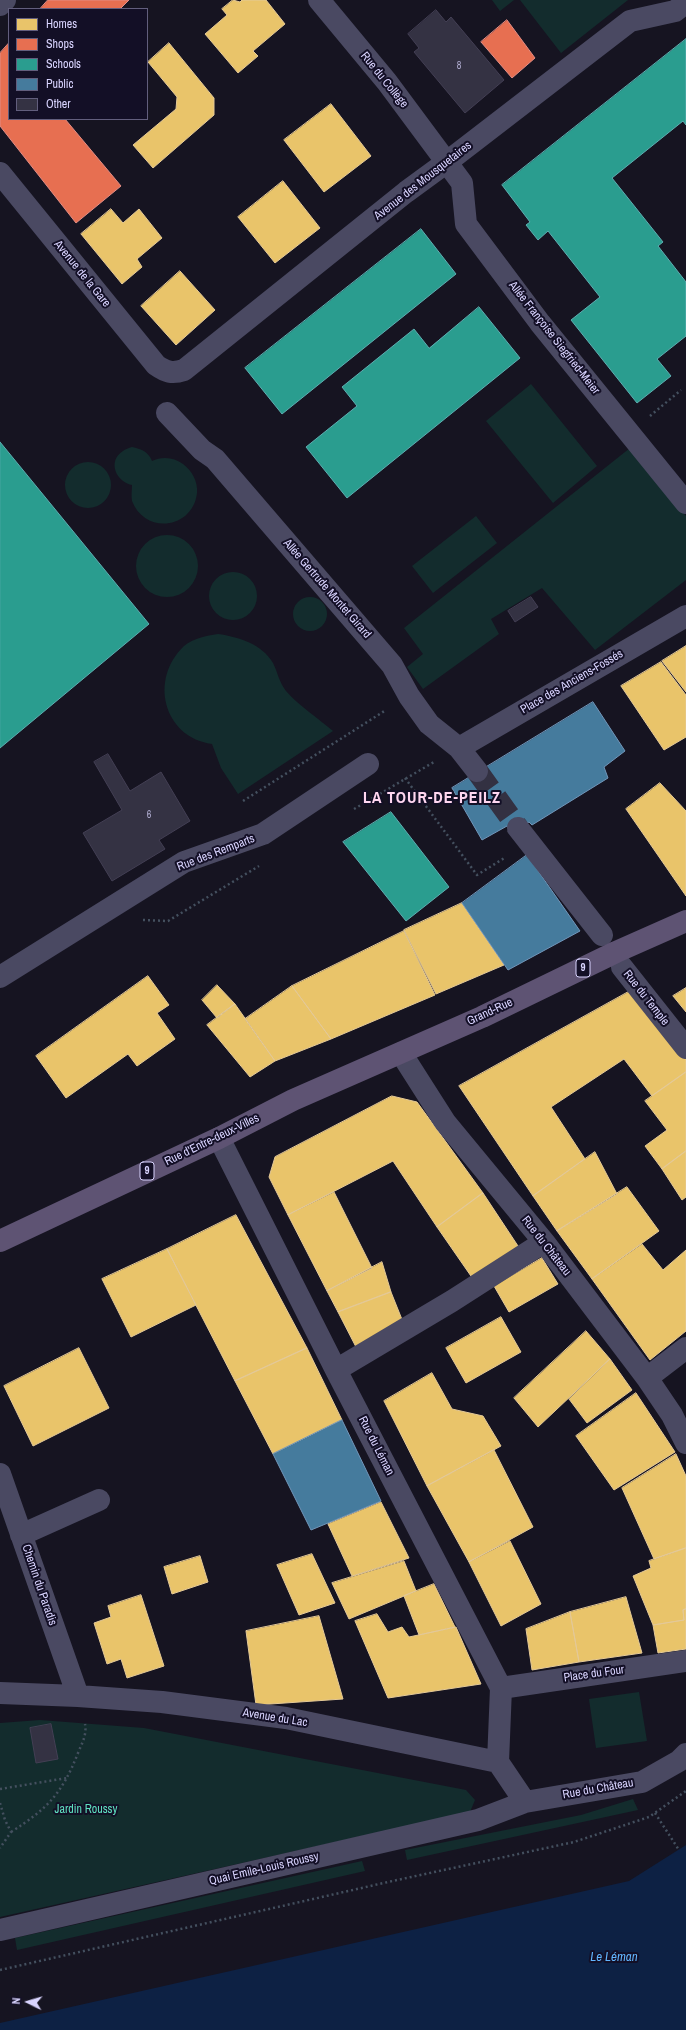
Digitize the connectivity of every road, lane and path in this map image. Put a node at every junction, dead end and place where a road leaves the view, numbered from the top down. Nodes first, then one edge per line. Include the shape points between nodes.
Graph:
1 (5, 0) edge
2 (318, 0) edge
3 (686, 3) edge
4 (0, 5) edge
5 (447, 162) junction
6 (0, 173) edge
7 (166, 372) joint
8 (681, 390) dead end
9 (167, 413) dead end
10 (630, 432) junction
11 (686, 503) edge
12 (686, 616) edge
13 (409, 696) junction
14 (459, 748) junction
15 (368, 764) dead end
16 (477, 771) tunnel mouth
17 (405, 778) dead end
18 (243, 801) dead end
19 (524, 835) joint
20 (686, 921) edge
21 (602, 935) dead end
22 (622, 967) dead end
23 (0, 977) edge
24 (686, 1048) edge
25 (400, 1053) junction
26 (293, 1100) joint
27 (218, 1138) junction
28 (0, 1241) edge
29 (544, 1242) junction
30 (686, 1348) edge
31 (336, 1370) junction
32 (646, 1378) junction
33 (686, 1443) edge
34 (0, 1474) edge
35 (99, 1500) dead end
36 (21, 1535) junction
37 (686, 1661) edge
38 (501, 1688) junction
39 (0, 1693) edge
40 (78, 1696) junction
41 (686, 1754) edge
42 (498, 1762) junction
43 (67, 1778) junction
44 (0, 1789) edge
45 (686, 1791) edge
46 (525, 1802) junction
47 (0, 1803) edge
48 (655, 1813) junction
49 (11, 1832) junction
50 (0, 1848) edge
51 (679, 1850) dead end
52 (0, 1930) edge
53 (0, 1970) edge

1 - 4 street
2 - 5 street, Rue du Collège via 387,82
3 - 5 street, Avenue des Mousquetaires via 675,11 630,21
5 - 7 street, Avenue des Mousquetaires via 184,370 176,373
5 - 10 street, Allée Françoise Siegfried-Meier via 462,183 466,224 540,322
6 - 7 street, Avenue de la Gare via 156,365
8 - 10 path
9 - 13 street, Allée Gertrude Montet Girard via 202,450 215,459 392,665
10 - 11 street, Allée Françoise Siegfried-Meier
12 - 14 street, Place des Anciens-Fossés
13 - 14 street, Allée Gertrude Montet Girard via 429,724
13 - 18 path
14 - 16 street, Allée Gertrude Montet Girard
15 - 23 street, Rue des Remparts via 263,834 184,862
17 - 19 path via 477,875
19 - 21 street
20 - 25 main road, Grand-Rue / 9
22 - 24 street, Rue du Temple
25 - 26 main road, Grand-Rue / 9
25 - 29 street, Rue du Château via 445,1122
26 - 27 main road, Rue d'Entre-deux-Villes / 9
27 - 28 main road, Rue d'Entre-deux-Villes / 9
27 - 31 street, Rue du Léman
29 - 31 street via 452,1301
29 - 32 street, Rue du Château
30 - 32 street
31 - 38 street, Rue du Léman
32 - 33 street, Rue du Château via 672,1415
34 - 36 street, Chemin du Paradis
35 - 36 street
36 - 40 street, Chemin du Paradis
37 - 38 street, Place du Four
38 - 42 street, Rue du Léman
39 - 40 street, Avenue du Lac
40 - 42 street, Avenue du Lac via 162,1702 286,1718
40 - 43 path via 87,1732
41 - 46 street, Rue du Château via 642,1782
42 - 46 street
43 - 44 path
43 - 49 path via 60,1792 37,1816
45 - 48 path
46 - 52 street, Quai Emile-Louis Roussy via 478,1820
47 - 49 path
48 - 51 path
48 - 53 path via 574,1842
49 - 50 path

